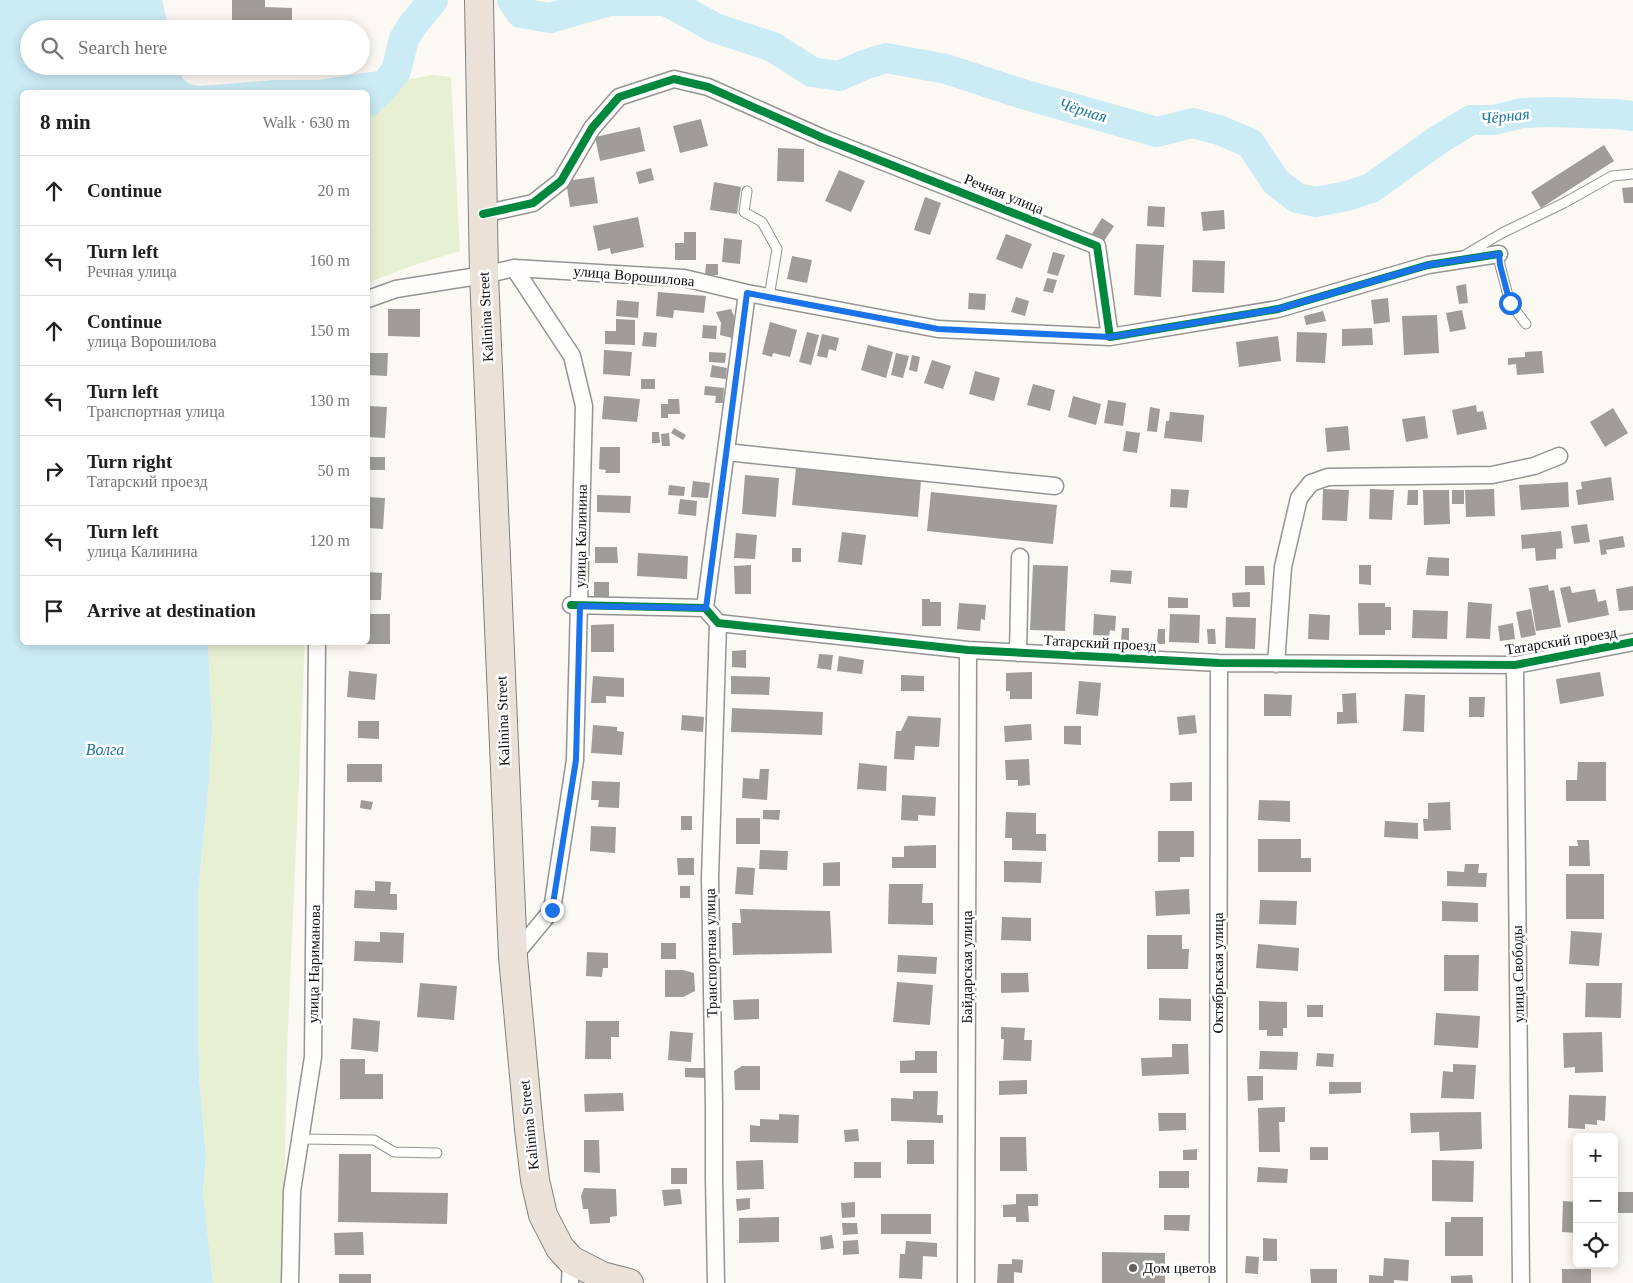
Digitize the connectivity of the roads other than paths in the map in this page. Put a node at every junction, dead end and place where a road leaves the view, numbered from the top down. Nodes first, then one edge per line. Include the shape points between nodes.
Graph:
1 (479, 0) edge
2 (1633, 174) edge
3 (747, 191) dead end
4 (483, 214) junction
5 (1499, 254) joint
6 (1456, 260) junction
7 (514, 268) junction
8 (484, 275) junction
9 (747, 293) junction
10 (769, 297) junction
11 (370, 298) edge
12 (1526, 324) dead end
13 (1110, 337) junction
14 (726, 452) junction
15 (1559, 456) dead end
16 (1055, 486) dead end
17 (1020, 557) dead end
18 (576, 606) junction
19 (706, 608) junction
20 (718, 623) junction
21 (1633, 642) edge
22 (316, 645) edge
23 (968, 650) junction
24 (1018, 653) junction
25 (1219, 663) junction
26 (1276, 664) junction
27 (1515, 665) junction
28 (513, 956) junction
29 (302, 1138) junction
30 (437, 1152) dead end
31 (570, 1271) edge
32 (290, 1283) edge
33 (629, 1283) edge
34 (716, 1283) edge
35 (966, 1283) edge
36 (1218, 1283) edge
37 (1521, 1283) edge

1 - 4 highway, Kalinina Street
2 - 6 lane via 1612,176
3 - 10 lane via 744,212 762,222 777,249
4 - 8 highway, Kalinina Street
4 - 13 street, Речная улица via 533,202 561,180 592,128 619,97 674,79 708,87 823,138 1097,246
5 - 6 street
5 - 12 lane via 1510,303
6 - 13 street via 1428,265 1278,309
7 - 8 street, улица Ворошилова
7 - 9 street, улица Ворошилова via 684,278
7 - 18 street, улица Калинина via 572,356 584,406
8 - 11 street via 396,289
8 - 28 highway, Kalinina Street
9 - 10 street, улица Ворошилова
9 - 14 street
10 - 13 street, улица Ворошилова via 938,329
14 - 16 street
14 - 19 street
15 - 26 street via 1534,466 1492,474 1328,477 1311,483 1298,498 1282,567
17 - 24 street
18 - 19 street
18 - 28 street, улица Калинина via 576,760 552,910
19 - 20 street
20 - 23 street, Татарский проезд
20 - 34 street, Транспортная улица via 710,878
21 - 27 street, Татарский проезд
22 - 29 street, улица Нариманова via 313,1057
23 - 24 street, Татарский проезд
23 - 35 street, Байдарская улица
24 - 25 street, Татарский проезд
25 - 26 street, Татарский проезд
25 - 36 street, Октябрьская улица
26 - 27 street, Татарский проезд
27 - 37 street, улица Свободы
28 - 31 highway, Kalinina Street via 535,1180 543,1215
29 - 30 lane via 374,1140 394,1152
29 - 32 street, улица Нариманова via 292,1191
31 - 33 highway, Kalinina Street

